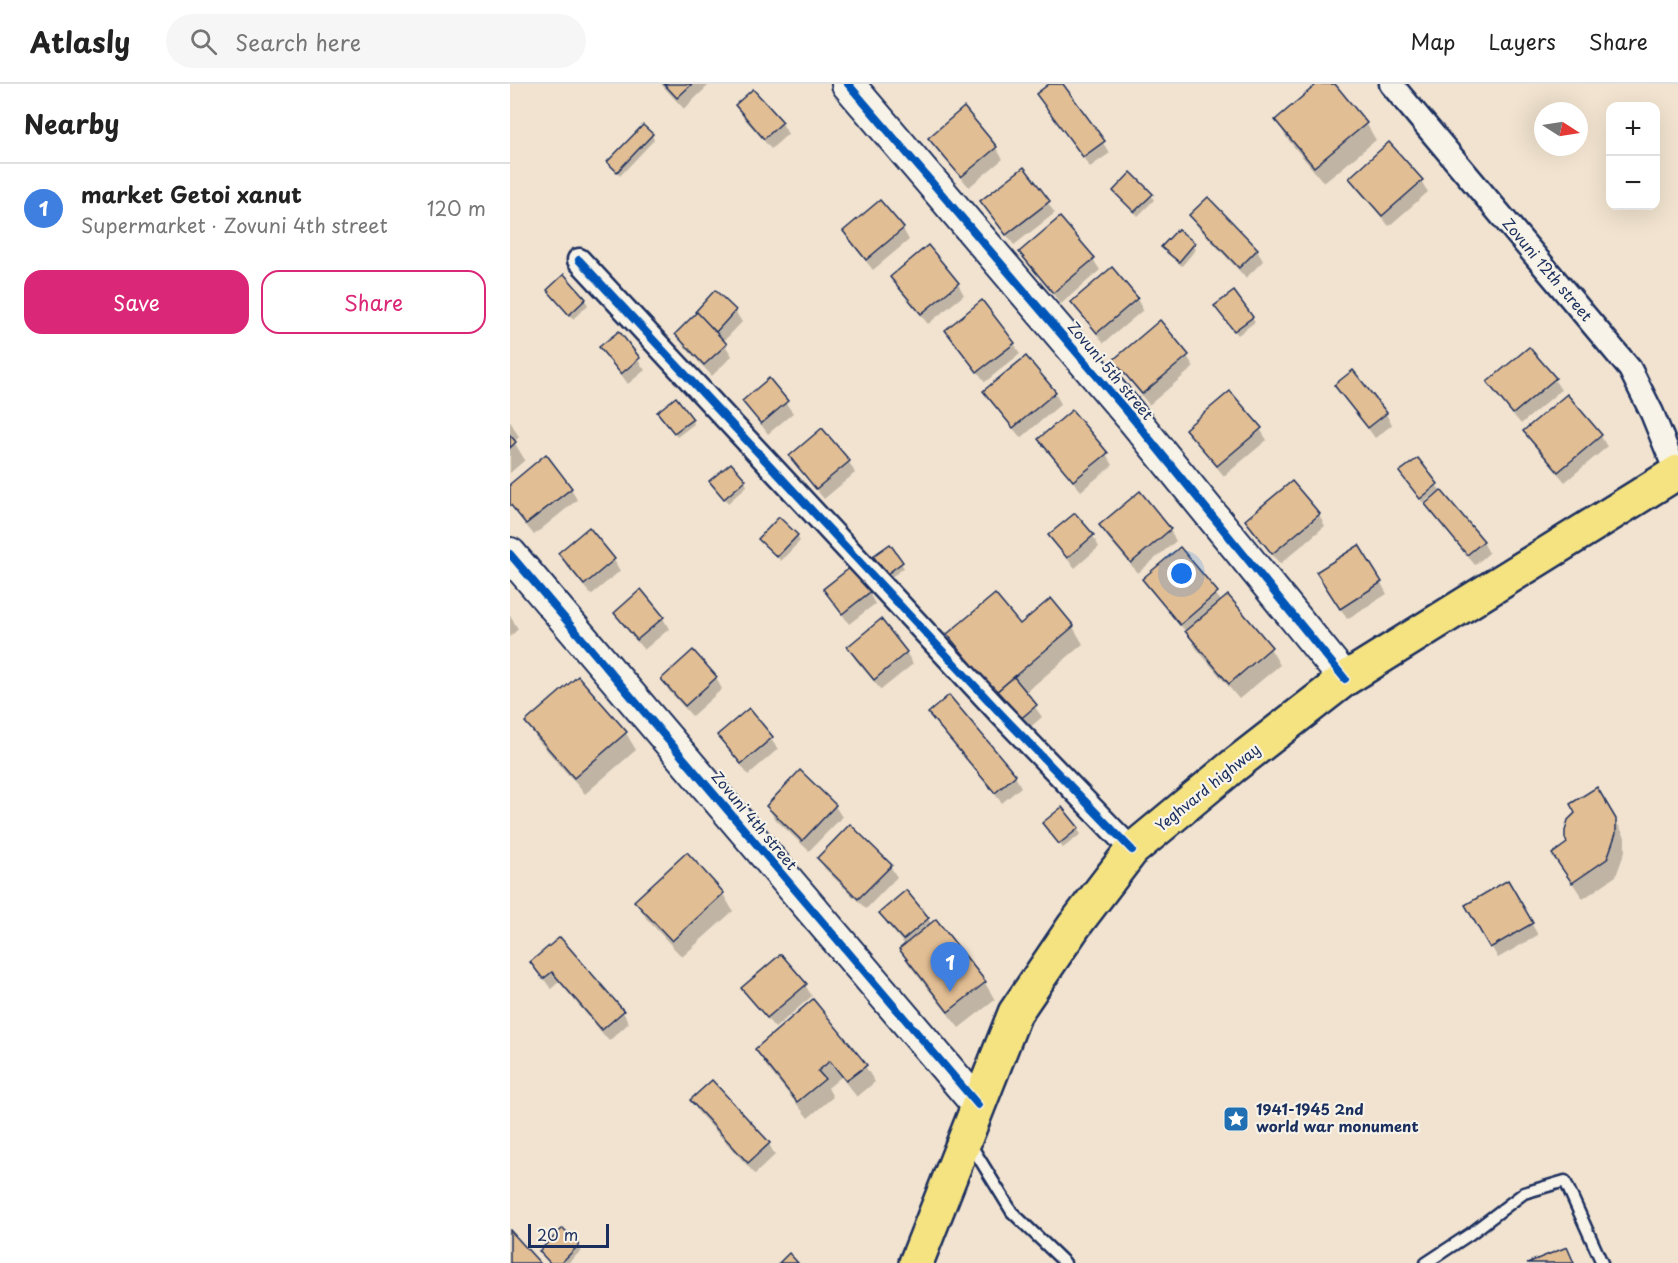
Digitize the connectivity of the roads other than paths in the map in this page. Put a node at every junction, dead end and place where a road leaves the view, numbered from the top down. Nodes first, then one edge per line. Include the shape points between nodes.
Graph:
1 (849, 84) edge
2 (1391, 84) edge
3 (579, 260) dead end
4 (1677, 472) edge
5 (510, 554) edge
6 (1345, 679) junction
7 (1132, 850) junction
8 (978, 1105) junction
9 (963, 1142) junction
10 (916, 1263) edge
11 (1065, 1263) edge
12 (1426, 1263) edge
13 (1602, 1263) edge

1 - 6 street, Zovuni 5th street via 1130,415
2 - 4 street, Zovuni 12th street via 1630,369
3 - 7 street
4 - 6 main road, Yeghvard highway
5 - 8 street, Zovuni 4th street
6 - 7 main road, Yeghvard highway
7 - 8 main road, Yeghvard highway via 1015,1013
8 - 9 main road, Yeghvard highway
9 - 10 main road, Yeghvard highway
9 - 11 lane via 974,1150 1012,1212
12 - 13 lane via 1524,1193 1565,1180

